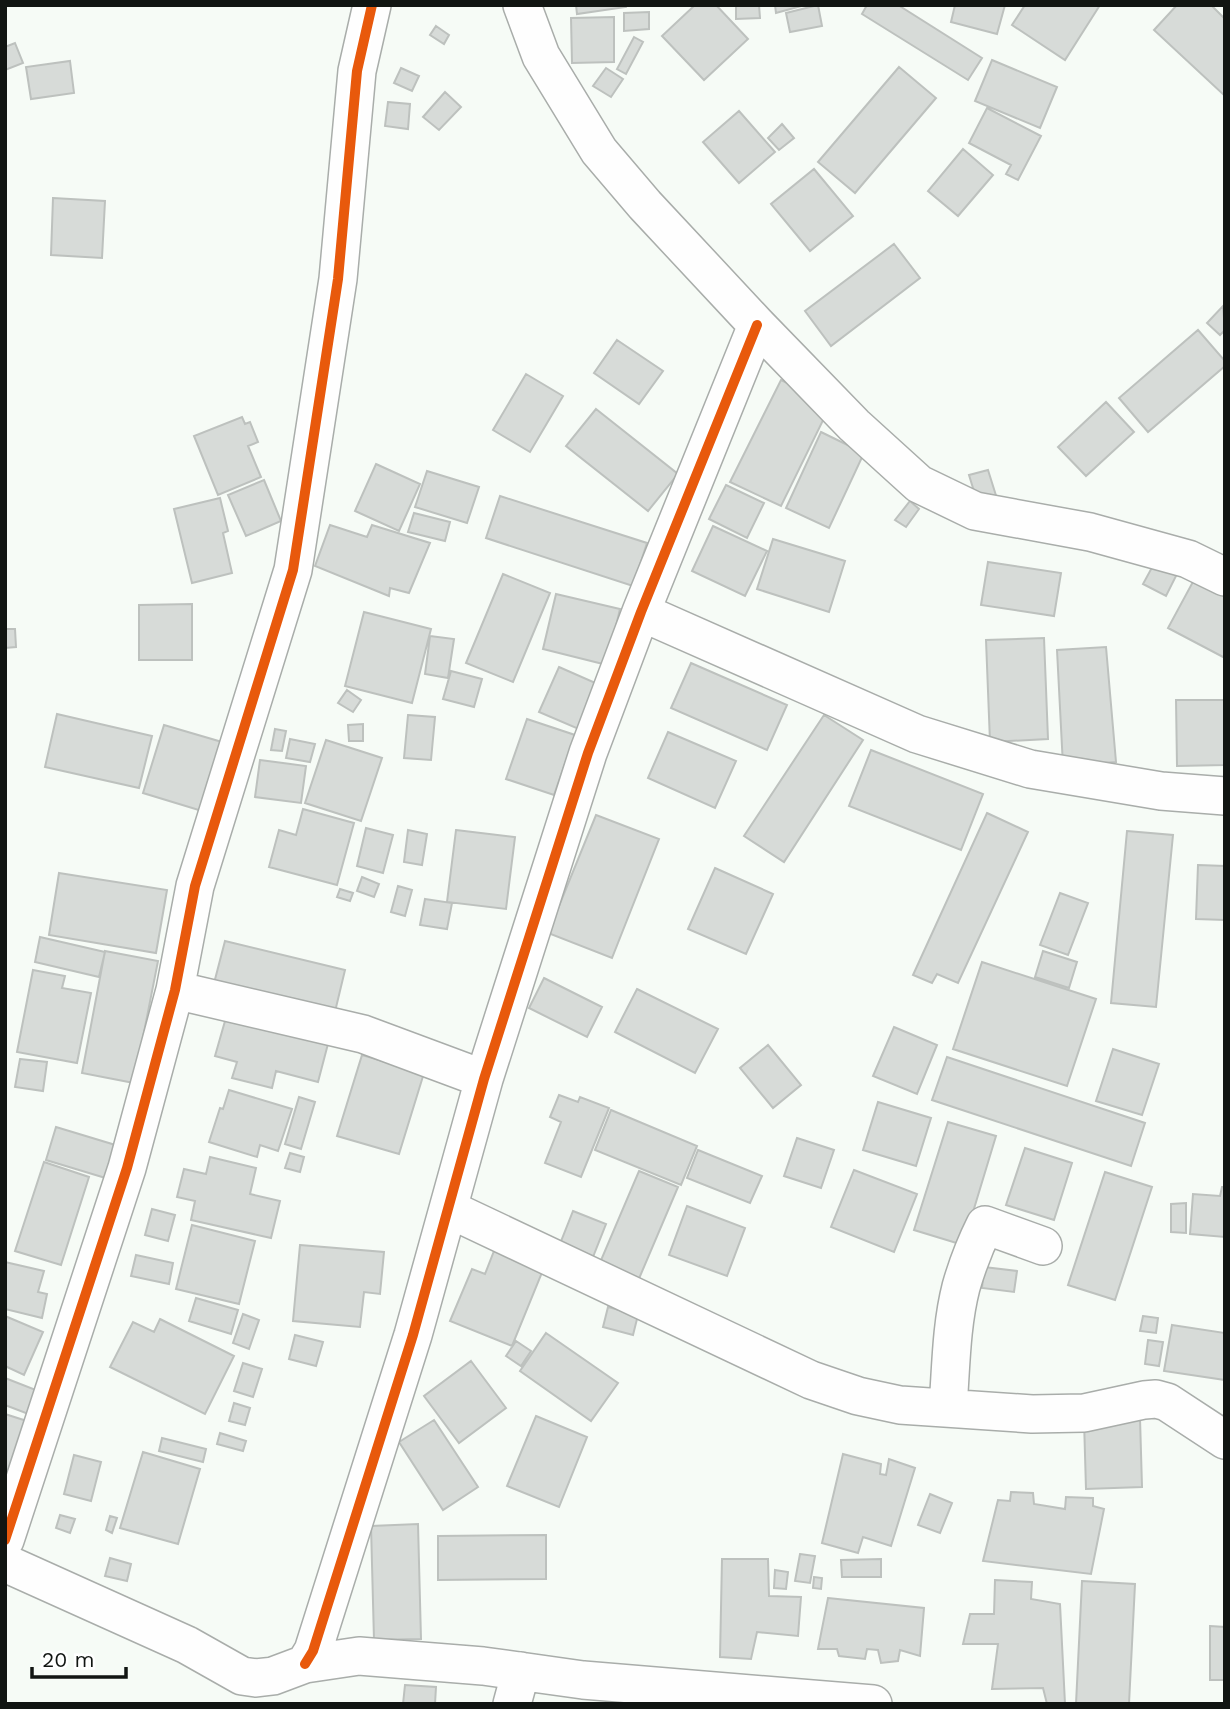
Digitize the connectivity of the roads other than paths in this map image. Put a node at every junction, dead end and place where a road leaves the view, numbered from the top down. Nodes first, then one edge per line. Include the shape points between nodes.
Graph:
1 (372, 5) edge
2 (522, 5) edge
3 (757, 325) junction
4 (1225, 577) edge
5 (641, 612) junction
6 (1225, 796) edge
7 (175, 989) junction
8 (484, 1079) junction
9 (449, 1209) junction
10 (1043, 1247) dead end
11 (948, 1407) junction
12 (1225, 1440) edge
13 (5, 1540) edge
14 (5, 1563) edge
15 (305, 1664) junction
16 (517, 1688) edge
17 (873, 1704) edge

1 - 7 street via 357,71 338,279 293,570 195,886
2 - 3 street via 541,56 600,151
3 - 4 street via 919,484 975,511 1090,532 1188,559
3 - 5 street
5 - 6 street via 917,734 1030,769 1161,791
5 - 8 street via 587,752
7 - 8 street via 363,1034
7 - 13 street via 127,1168
8 - 9 street
9 - 11 street via 811,1380 900,1405
9 - 15 street via 313,1651
10 - 11 street via 985,1226 961,1288
11 - 12 street via 1084,1413 1156,1399
14 - 15 street via 187,1645 242,1676 273,1675
15 - 16 street via 359,1657 484,1666
16 - 17 street via 583,1680

